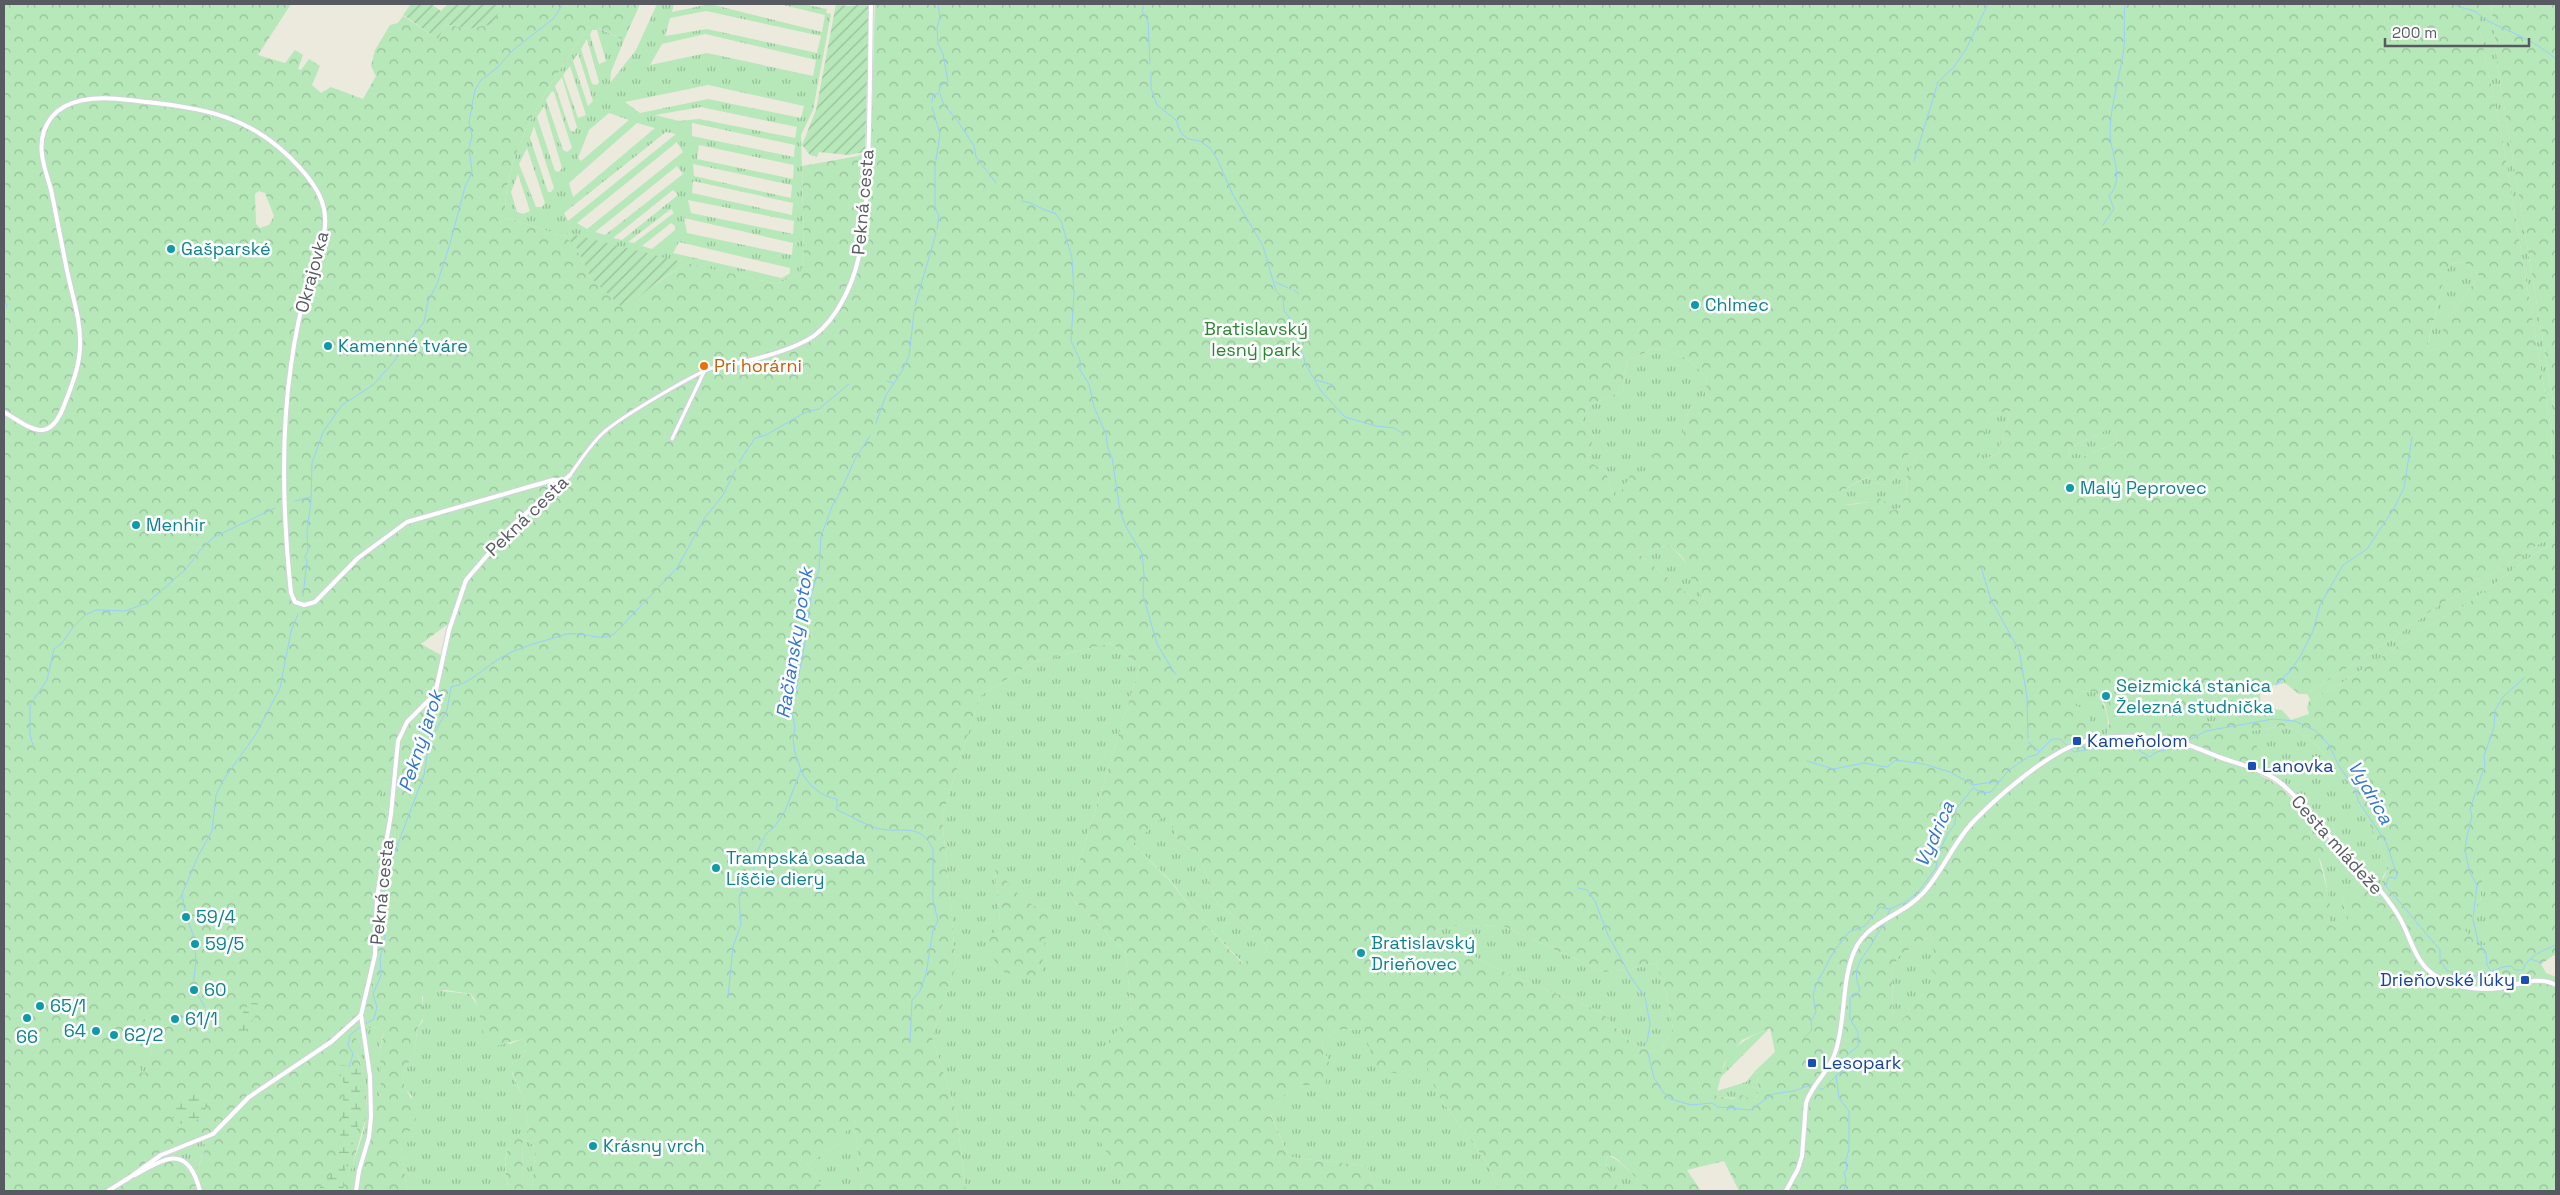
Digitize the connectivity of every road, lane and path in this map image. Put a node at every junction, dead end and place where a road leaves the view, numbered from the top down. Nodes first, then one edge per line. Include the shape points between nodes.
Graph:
1 (872, 4) edge
2 (718, 366) joint
3 (704, 371) junction
4 (4, 412) edge
5 (672, 439) dead end
6 (570, 475) joint
7 (565, 481) junction
8 (2556, 985) edge
9 (361, 1015) junction
10 (126, 1180) junction
11 (108, 1191) edge
12 (200, 1191) edge
13 (356, 1191) edge
14 (1786, 1191) edge

1 - 2 street, Pekná cesta via 865,220 855,273 838,307 815,335 753,359
2 - 3 street, Pekná cesta
3 - 5 street
3 - 6 street, Pekná cesta via 608,429
4 - 7 street, Okrajovka via 33,430 47,430 60,415 74,379 80,348 77,314 42,157 44,130 69,104 110,97 223,115 258,131 313,182 321,196 325,218 323,238 297,331 285,420 284,508 293,599 302,605 315,602 358,558 407,522 554,480
6 - 7 street, Pekná cesta
7 - 9 street, Pekná cesta via 515,523 471,572 455,611 436,690 400,734 378,897 375,955
8 - 14 street, Cesta mládeže via 2538,980 2497,988 2471,987 2446,981 2431,973 2421,962 2390,903 2282,784 2260,772 2184,744 2160,739 2086,741 2071,746 2015,783 1960,838 1926,891 1881,921 1863,938 1854,952 1838,1044 1829,1066 1809,1094 1800,1164
9 - 10 street via 332,1042 249,1097 213,1134 161,1155
9 - 13 street, Pekná cesta via 370,1076 371,1117
10 - 11 street
10 - 12 street via 164,1158 173,1158 182,1160 190,1168

